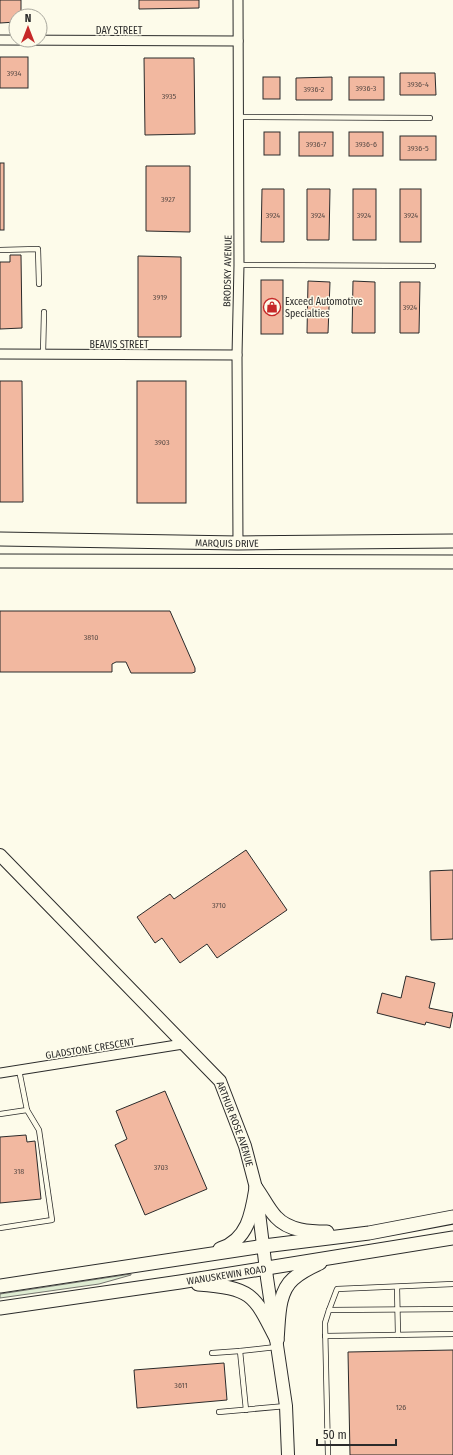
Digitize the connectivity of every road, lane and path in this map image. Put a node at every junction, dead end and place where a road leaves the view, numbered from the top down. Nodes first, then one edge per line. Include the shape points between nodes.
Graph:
1 (238, 0) edge
2 (0, 40) edge
3 (238, 41) junction
4 (238, 117) junction
5 (430, 118) dead end
6 (0, 250) edge
7 (238, 265) junction
8 (433, 266) dead end
9 (39, 284) dead end
10 (44, 312) dead end
11 (0, 354) edge
12 (43, 354) junction
13 (237, 355) junction
14 (0, 539) edge
15 (453, 541) edge
16 (238, 543) junction
17 (0, 561) edge
18 (453, 562) edge
19 (0, 855) edge
20 (183, 1044) junction
21 (19, 1070) junction
22 (0, 1073) edge
23 (27, 1110) junction
24 (0, 1114) edge
25 (256, 1188) junction
26 (453, 1217) edge
27 (0, 1228) edge
28 (369, 1233) junction
29 (453, 1238) edge
30 (264, 1246) junction
31 (198, 1257) junction
32 (329, 1258) junction
33 (265, 1268) junction
34 (180, 1282) junction
35 (453, 1284) edge
36 (0, 1286) edge
37 (397, 1287) junction
38 (0, 1308) edge
39 (453, 1309) edge
40 (329, 1310) junction
41 (398, 1310) junction
42 (453, 1334) edge
43 (398, 1335) junction
44 (325, 1336) junction
45 (277, 1344) junction
46 (240, 1351) junction
47 (212, 1353) dead end
48 (286, 1406) junction
49 (246, 1410) junction
50 (219, 1412) dead end
51 (288, 1455) edge
52 (328, 1455) edge

1 - 3 street, BRODSKY AVENUE
2 - 3 street, DAY STREET
3 - 4 street, BRODSKY AVENUE
4 - 5 lane
4 - 7 street, BRODSKY AVENUE
6 - 9 lane via 38,249
7 - 8 lane
7 - 13 street, BRODSKY AVENUE
10 - 12 lane
11 - 12 street, BEAVIS STREET
12 - 13 street, BEAVIS STREET
13 - 16 street, BRODSKY AVENUE
14 - 16 main road, MARQUIS DRIVE
15 - 16 main road, MARQUIS DRIVE
17 - 18 main road, MARQUIS DRIVE
19 - 20 street, ARTHUR ROSE AVENUE
20 - 21 street, GLADSTONE CRESCENT
20 - 25 street, ARTHUR ROSE AVENUE via 220,1081 245,1146
21 - 22 street, GLADSTONE CRESCENT
21 - 23 lane
23 - 24 lane
23 - 27 lane via 39,1130 52,1220
25 - 28 main road via 276,1217 292,1227 304,1231
25 - 30 street, ARTHUR ROSE AVENUE
25 - 31 main road via 249,1224 238,1240
26 - 28 main road
28 - 30 main road
29 - 32 main road, WANUSKEWIN ROAD
30 - 31 main road
30 - 33 street, ARTHUR ROSE AVENUE
31 - 36 main road
32 - 33 main road, WANUSKEWIN ROAD
32 - 45 main road via 304,1271 288,1286 280,1308
33 - 34 main road, WANUSKEWIN ROAD
33 - 45 street, ARTHUR ROSE AVENUE
34 - 38 main road, WANUSKEWIN ROAD
34 - 45 main road via 224,1286 238,1289 250,1296 262,1311
35 - 37 lane
37 - 40 lane via 337,1289
37 - 41 lane
39 - 41 lane
40 - 41 lane
40 - 44 lane
41 - 43 lane
42 - 43 lane
43 - 44 lane
44 - 52 lane
45 - 46 lane
45 - 48 street, ARTHUR ROSE AVENUE
46 - 47 lane
46 - 49 lane
48 - 49 lane
48 - 51 street, ARTHUR ROSE AVENUE
49 - 50 lane

